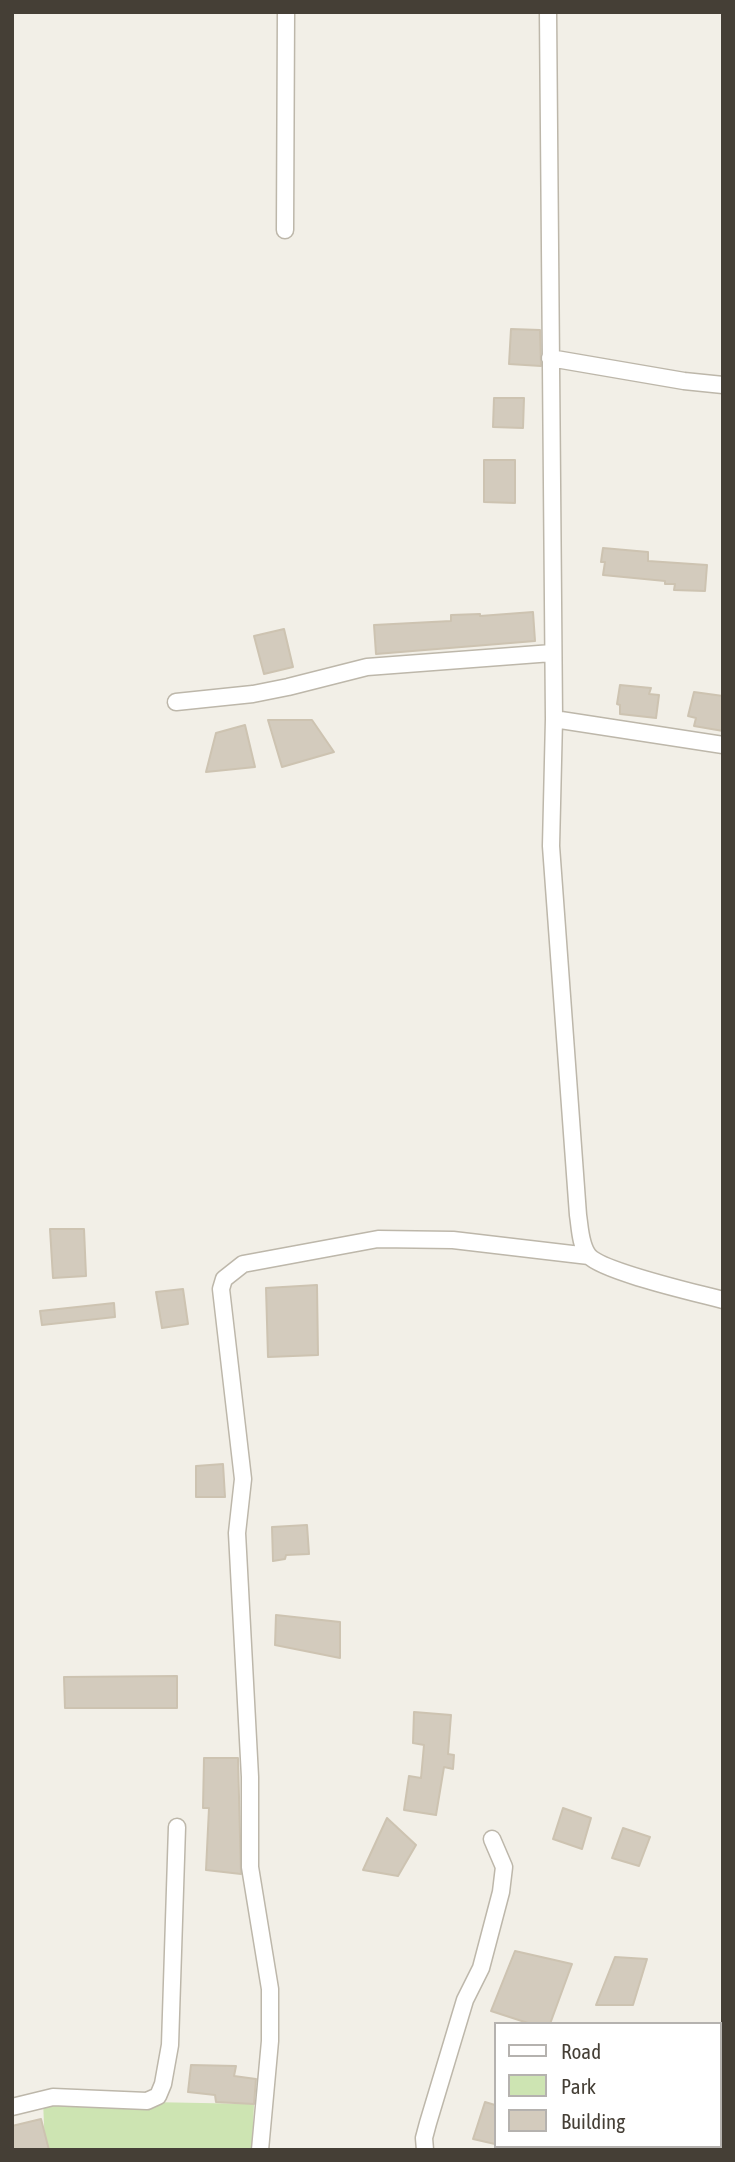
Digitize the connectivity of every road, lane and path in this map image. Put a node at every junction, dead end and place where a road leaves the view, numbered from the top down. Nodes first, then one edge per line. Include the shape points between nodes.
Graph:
1 (286, 12) edge
2 (548, 12) edge
3 (285, 230) dead end
4 (550, 358) junction
5 (723, 385) edge
6 (552, 653) junction
7 (176, 702) dead end
8 (554, 719) junction
9 (723, 745) edge
10 (589, 1256) junction
11 (723, 1300) edge
12 (177, 1827) dead end
13 (492, 1839) dead end
14 (12, 2107) edge
15 (260, 2150) edge
16 (425, 2150) edge

1 - 3 street
2 - 4 street
4 - 5 street
4 - 6 street
6 - 7 street via 367,667 253,694
6 - 8 street
8 - 9 street
8 - 10 street via 552,860 578,1214
10 - 11 street via 609,1268
10 - 15 street via 453,1240 378,1239 243,1264 224,1279 221,1289 243,1479 237,1533 250,1767 250,1867 270,1989
12 - 14 street via 170,2045 158,2096 147,2101 53,2097
13 - 16 street via 503,1867 502,1892 428,2123

